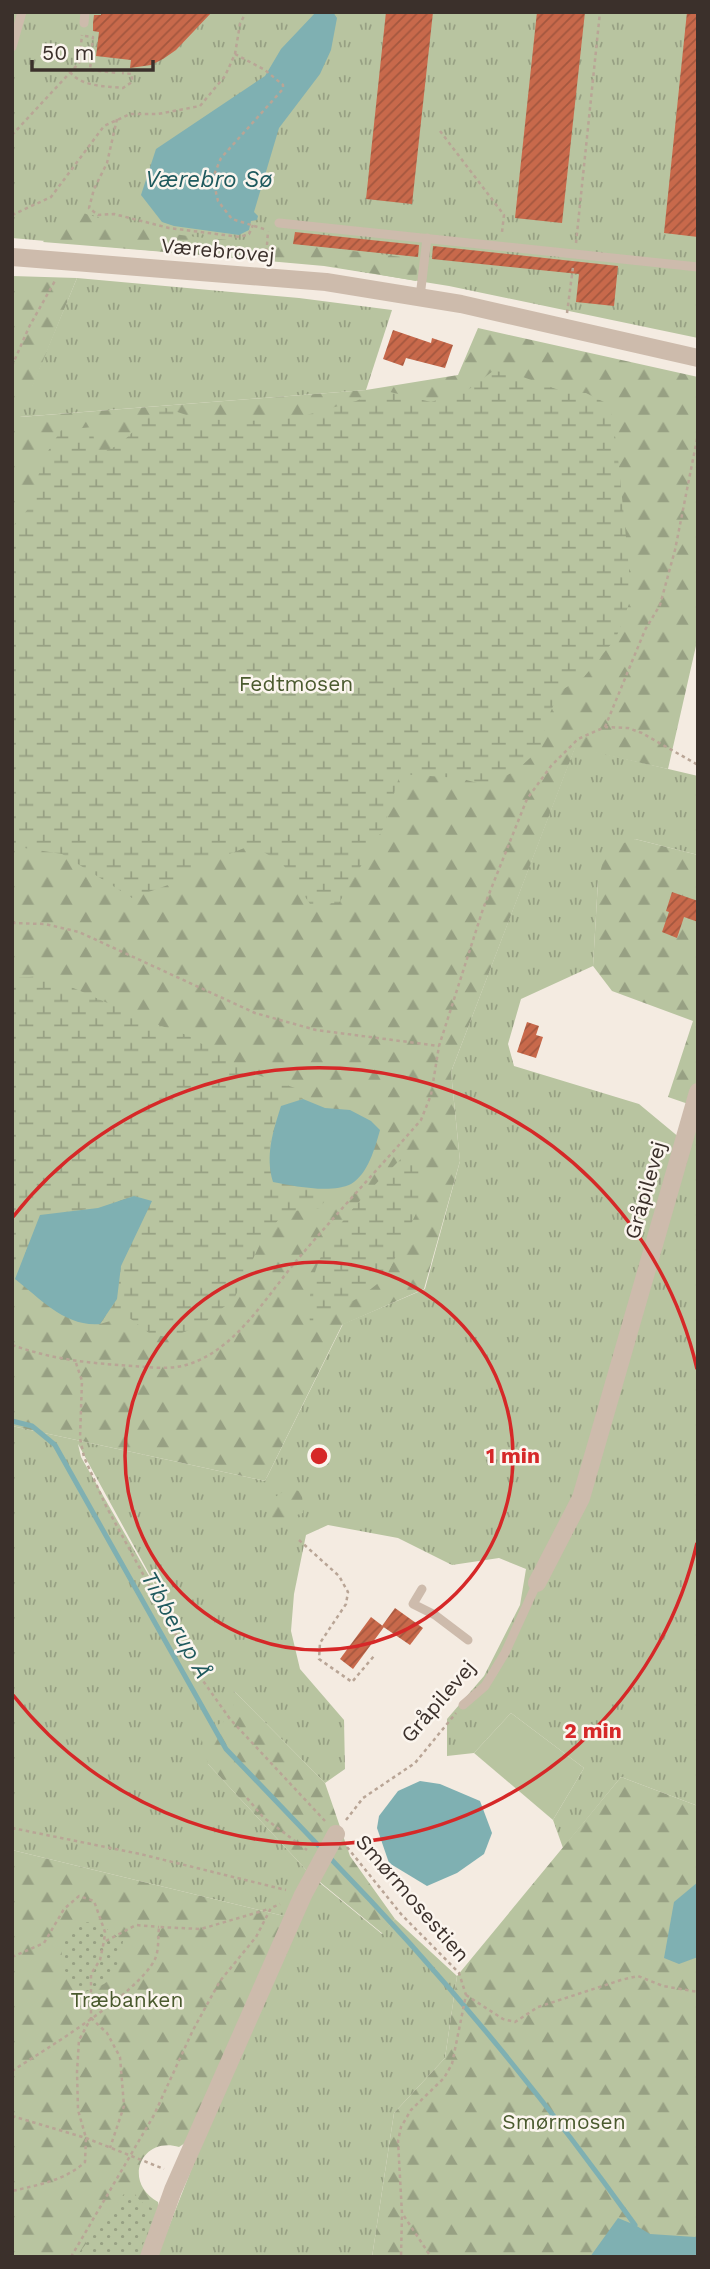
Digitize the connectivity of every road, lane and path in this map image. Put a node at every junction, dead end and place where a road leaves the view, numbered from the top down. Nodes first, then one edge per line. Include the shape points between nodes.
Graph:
1 (22, 12) edge
2 (85, 12) edge
3 (246, 12) edge
4 (600, 12) edge
5 (84, 23) dead end
6 (12, 47) edge
7 (235, 54) junction
8 (70, 72) junction
9 (117, 119) junction
10 (440, 131) dead end
11 (12, 135) edge
12 (12, 215) edge
13 (279, 223) joint
14 (253, 225) junction
15 (268, 230) junction
16 (427, 238) junction
17 (500, 246) junction
18 (575, 254) junction
19 (12, 257) edge
20 (66, 261) junction
21 (698, 267) edge
22 (264, 276) junction
23 (419, 297) junction
24 (565, 327) junction
25 (698, 358) edge
26 (12, 366) edge
27 (698, 434) edge
28 (604, 727) junction
29 (698, 765) edge
30 (12, 923) edge
31 (439, 1046) junction
32 (698, 1093) edge
33 (12, 1345) edge
34 (76, 1363) junction
35 (299, 1540) dead end
36 (537, 1583) joint
37 (422, 1589) dead end
38 (468, 1640) dead end
39 (374, 1656) dead end
40 (463, 1706) joint
41 (247, 1798) dead end
42 (12, 1828) edge
43 (336, 1834) junction
44 (321, 1861) junction
45 (303, 1895) junction
46 (271, 1908) junction
47 (159, 1927) junction
48 (104, 1941) junction
49 (12, 1957) edge
50 (698, 1992) edge
51 (466, 1995) junction
52 (91, 2018) junction
53 (12, 2071) edge
54 (12, 2116) edge
55 (86, 2138) junction
56 (110, 2148) junction
57 (131, 2155) junction
58 (179, 2176) junction
59 (12, 2190) edge
60 (402, 2214) junction
61 (71, 2257) edge
62 (149, 2257) edge
63 (401, 2257) edge
64 (431, 2257) edge

1 - 6 lane
2 - 5 lane
3 - 7 path
4 - 18 path
7 - 9 path via 225,76 200,106
7 - 14 path via 283,85 282,92 221,159 214,175 223,209 232,219
8 - 8 path via 79,63 82,36 93,37 90,70 132,74 132,82 123,88 86,83
8 - 11 path
9 - 12 path via 95,135 51,197
9 - 14 path via 107,163 89,208 98,215 240,237 249,234
10 - 17 path via 504,215
13 - 15 path via 269,224
13 - 16 lane, Værebrovej
14 - 15 path
15 - 22 path
16 - 17 lane, Værebrovej
16 - 23 lane
17 - 18 lane, Værebrovej
18 - 21 lane, Værebrovej
18 - 24 path
19 - 20 street, Værebrovej
20 - 22 street, Værebrovej
20 - 26 path
22 - 23 street, Værebrovej
23 - 24 street, Værebrovej
24 - 25 street, Værebrovej
27 - 28 path via 660,605
28 - 29 path via 642,733
28 - 31 path via 578,739 527,799 483,909
30 - 31 path via 45,923 79,932 255,1013 316,1030
31 - 34 path via 431,1095 421,1120 254,1316 212,1354 185,1366
32 - 36 street, Gråpilevej via 581,1498
33 - 34 path
34 - 43 path, Smørmosestien via 82,1381 84,1457 194,1668 230,1719
35 - 39 path via 339,1576 348,1592 346,1604 320,1643 319,1659 352,1682
36 - 40 lane, Gråpilevej via 505,1653 485,1686
37 - 38 lane via 414,1604
40 - 43 path, Gråpilevej via 415,1763 363,1798
41 - 44 path via 263,1817
42 - 45 path
43 - 44 street
43 - 51 path, Smørmosestien via 401,1914 459,1973
44 - 45 street
45 - 46 path
45 - 58 street
46 - 47 path via 201,1930
46 - 57 path via 256,1937 220,1981
47 - 48 path via 136,1925
47 - 52 path via 156,1958 138,1981
48 - 49 path via 94,1901 79,1896 64,1909 44,1943
48 - 52 path via 100,1960 90,1974
50 - 51 path via 638,1976 538,2007 515,2022
51 - 60 path, Smørmosestien via 452,2064 401,2127
52 - 53 path
52 - 55 path via 79,2040 77,2072 78,2110
52 - 56 path via 107,2032 120,2057 124,2106
54 - 55 path
55 - 56 path
55 - 59 path via 85,2162 77,2169 44,2184
56 - 57 path
57 - 58 path
57 - 61 path
58 - 62 street
60 - 63 path, Smørmosestien
60 - 64 path

